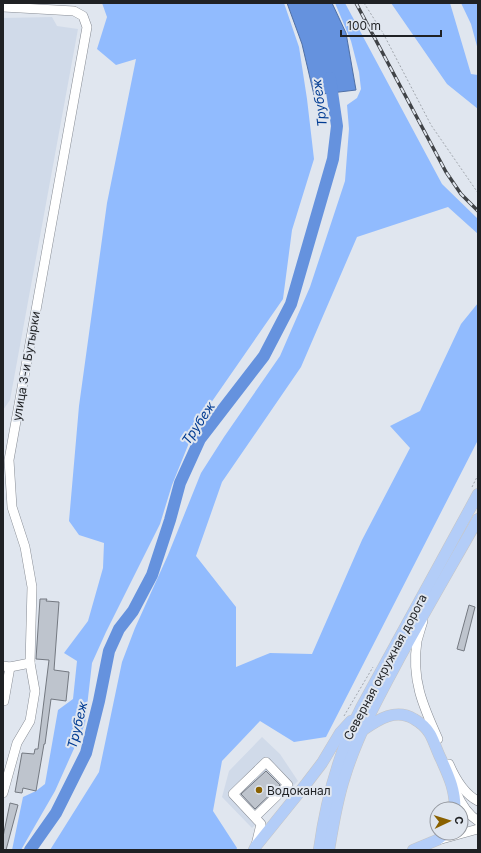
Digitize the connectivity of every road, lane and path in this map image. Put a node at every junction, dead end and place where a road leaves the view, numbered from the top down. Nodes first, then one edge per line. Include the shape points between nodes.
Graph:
1 (364, 3) edge
2 (3, 7) edge
3 (478, 193) edge
4 (478, 475) edge
5 (7, 487) edge
6 (474, 491) edge
7 (478, 519) edge
8 (427, 607) junction
9 (30, 663) junction
10 (374, 665) dead end
11 (6, 667) edge
12 (3, 701) edge
13 (361, 708) junction
14 (342, 719) dead end
15 (361, 731) junction
16 (452, 784) junction
17 (3, 793) edge
18 (455, 801) edge
19 (478, 801) edge
20 (255, 817) junction
21 (478, 821) edge
22 (435, 841) edge
23 (255, 848) edge
24 (319, 850) edge
25 (329, 850) edge
26 (413, 850) edge

1 - 3 path via 383,33 431,125
2 - 5 street, улица 3-и Бутырки via 74,11 83,16 87,27 9,460
4 - 6 path
5 - 9 street, улица 3-и Бутырки via 25,547 32,586
6 - 13 main road, Северная окружная дорога
7 - 8 main road, Северная окружная дорога
8 - 15 main road, Северная окружная дорога
8 - 19 street via 418,640 416,661 416,680 420,696 452,771 461,787
9 - 11 street
9 - 17 street, улица 3-и Бутырки via 35,691 30,721 17,743
10 - 14 path
11 - 12 street
13 - 23 main road via 340,733 322,763
13 - 24 main road, Северная окружная дорога via 333,778
15 - 16 main road via 383,717 401,714 410,716 430,734
15 - 25 main road, Северная окружная дорога via 339,796
16 - 18 main road
16 - 21 street via 460,803
20 - 20 street via 232,794 266,762 288,785
20 - 23 street via 261,824
22 - 26 main road

